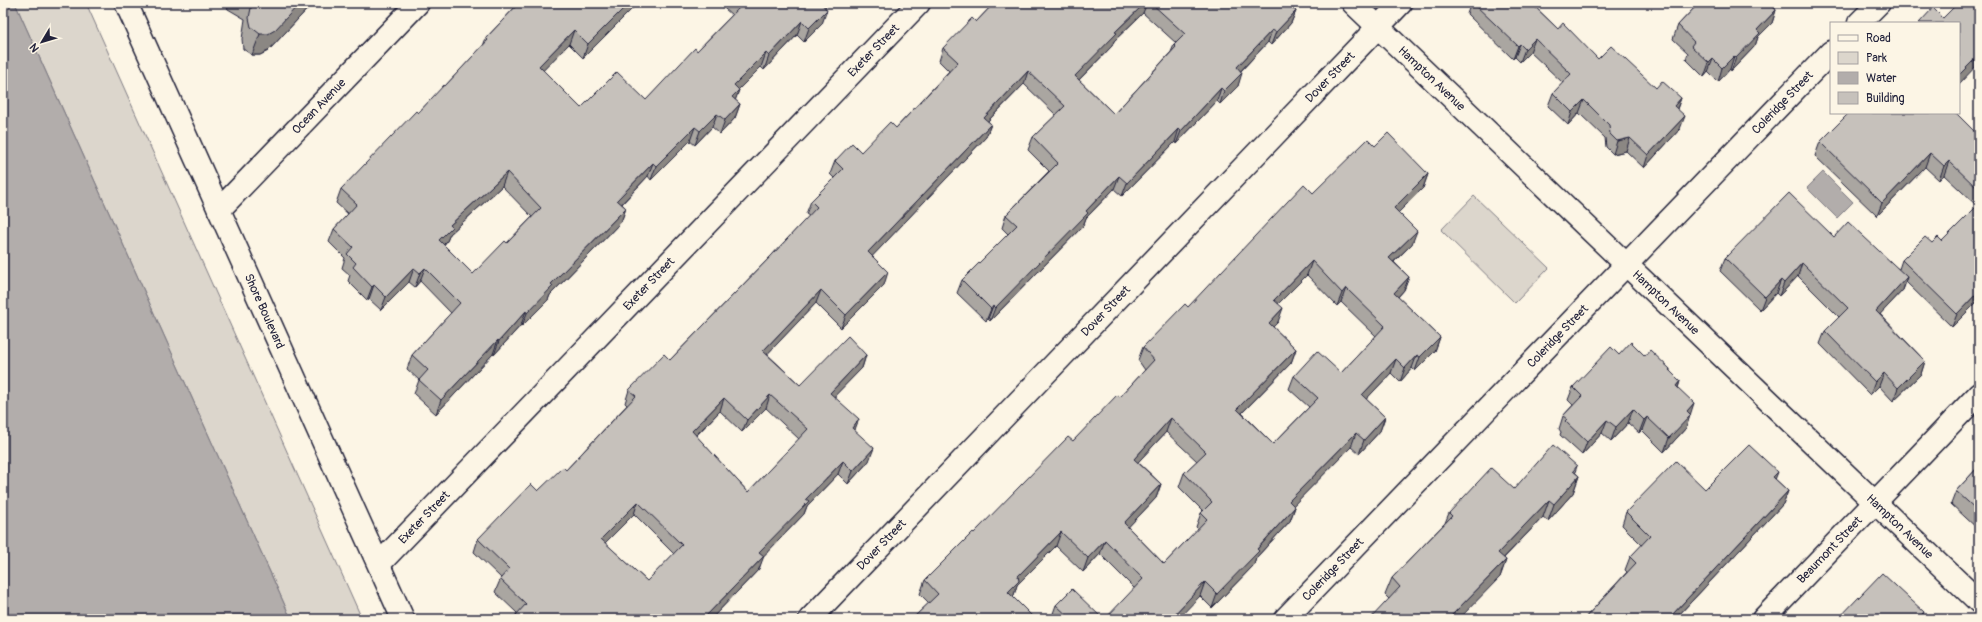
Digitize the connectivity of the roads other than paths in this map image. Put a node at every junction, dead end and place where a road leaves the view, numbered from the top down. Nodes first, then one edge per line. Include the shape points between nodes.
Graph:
1 (126, 3) edge
2 (418, 3) edge
3 (919, 3) edge
4 (1353, 3) edge
5 (1401, 3) edge
6 (1879, 3) edge
7 (1860, 22) edge
8 (1378, 27) junction
9 (1830, 53) edge
10 (219, 210) junction
11 (1627, 264) junction
12 (1979, 394) edge
13 (1875, 502) junction
14 (379, 564) junction
15 (1979, 602) edge
16 (403, 619) edge
17 (810, 619) edge
18 (1285, 619) edge
19 (1763, 619) edge

1 - 10 street, Shore Boulevard
2 - 10 street, Ocean Avenue
3 - 14 street, Exeter Street
4 - 8 street, Hampton Avenue
5 - 8 street, Dover Street
6 - 7 street
8 - 11 street, Hampton Avenue
8 - 17 street, Dover Street
9 - 11 street, Coleridge Street
10 - 14 street, Shore Boulevard
11 - 13 street, Hampton Avenue
11 - 18 street, Coleridge Street
12 - 13 street, Beaumont Street
13 - 15 street, Hampton Avenue
13 - 19 street, Beaumont Street
14 - 16 street, Shore Boulevard

